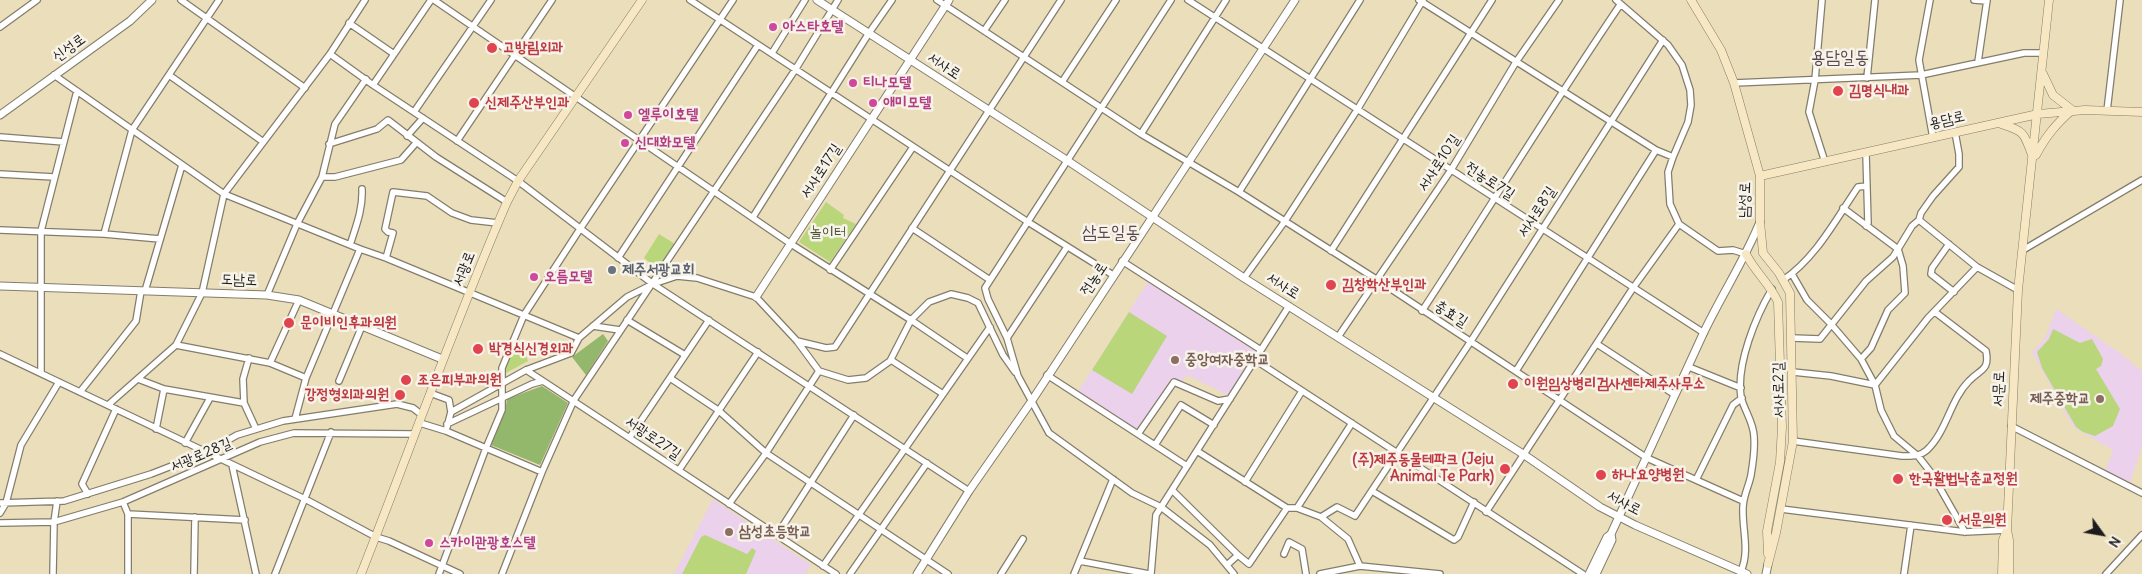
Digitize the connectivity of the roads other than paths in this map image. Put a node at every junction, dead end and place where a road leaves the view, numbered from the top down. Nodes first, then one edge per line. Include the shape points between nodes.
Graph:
1 (37, 0) edge
2 (152, 0) edge
3 (181, 0) edge
4 (219, 0) edge
5 (365, 0) edge
6 (433, 0) edge
7 (491, 0) edge
8 (552, 0) edge
9 (642, 0) edge
10 (690, 0) edge
11 (733, 0) edge
12 (805, 0) edge
13 (817, 0) edge
14 (838, 0) edge
15 (892, 0) edge
16 (937, 0) edge
17 (1005, 0) edge
18 (1061, 0) edge
19 (1116, 0) edge
20 (1171, 0) edge
21 (1188, 0) edge
22 (1226, 0) edge
23 (1295, 0) edge
24 (1360, 0) edge
25 (1492, 0) edge
26 (1559, 0) edge
27 (1822, 0) edge
28 (1875, 0) edge
29 (1930, 0) edge
30 (1974, 0) edge
31 (2049, 0) edge
32 (2120, 0) edge
33 (1422, 1) edge
34 (1694, 1) edge
35 (1987, 1) edge
36 (1618, 2) edge
37 (947, 3) edge
38 (832, 9) junction
39 (1215, 18) junction
40 (206, 19) junction
41 (720, 20) junction
42 (350, 23) junction
43 (472, 26) junction
44 (0, 27) edge
45 (984, 31) junction
46 (1471, 32) junction
47 (869, 33) junction
48 (1663, 40) junction
49 (758, 45) junction
50 (1264, 50) junction
51 (772, 53) junction
52 (2043, 53) junction
53 (330, 54) junction
54 (394, 54) junction
55 (516, 55) junction
56 (1023, 57) junction
57 (910, 60) junction
58 (1516, 62) junction
59 (1978, 62) junction
60 (795, 70) junction
61 (2042, 71) junction
62 (54, 75) junction
63 (169, 75) junction
64 (1921, 75) junction
65 (1867, 78) junction
66 (366, 80) junction
67 (1311, 80) junction
68 (1815, 80) junction
69 (1062, 82) junction
70 (1734, 83) junction
71 (373, 84) junction
72 (305, 88) junction
73 (1562, 91) junction
74 (77, 92) junction
75 (832, 94) junction
76 (577, 97) junction
77 (1101, 107) junction
78 (1357, 110) junction
79 (2072, 110) junction
80 (988, 111) junction
81 (2107, 111) junction
82 (414, 112) junction
83 (2142, 112) edge
84 (2038, 114) junction
85 (0, 115) edge
86 (423, 118) junction
87 (872, 120) junction
88 (1611, 121) junction
89 (1996, 123) junction
90 (132, 130) junction
91 (1954, 132) junction
92 (1141, 134) junction
93 (407, 136) junction
94 (0, 137) edge
95 (1932, 138) junction
96 (640, 139) junction
97 (1403, 140) junction
98 (262, 141) junction
99 (457, 141) junction
100 (64, 142) junction
101 (416, 143) junction
102 (329, 144) junction
103 (913, 147) junction
104 (1656, 150) junction
105 (1866, 154) junction
106 (1673, 157) junction
107 (2034, 159) junction
108 (1068, 161) junction
109 (1825, 162) junction
110 (1189, 163) junction
111 (182, 165) junction
112 (678, 165) junction
113 (1450, 170) junction
114 (950, 171) junction
115 (0, 174) edge
116 (1760, 176) junction
117 (54, 177) junction
118 (322, 177) junction
119 (2142, 180) edge
120 (518, 182) junction
121 (1867, 186) junction
122 (362, 189) dead end
123 (715, 190) junction
124 (1239, 192) junction
125 (224, 194) junction
126 (1496, 199) junction
127 (507, 202) junction
128 (1844, 208) junction
129 (753, 217) junction
130 (1151, 217) junction
131 (1919, 220) junction
132 (1285, 221) junction
133 (1028, 222) junction
134 (1760, 222) junction
135 (297, 224) junction
136 (498, 224) junction
137 (1679, 224) junction
138 (1866, 226) junction
139 (912, 228) junction
140 (1541, 228) junction
141 (580, 229) junction
142 (0, 230) edge
143 (41, 232) junction
144 (104, 234) junction
145 (160, 239) junction
146 (791, 244) junction
147 (1949, 244) junction
148 (350, 245) junction
149 (1068, 246) junction
150 (360, 249) junction
151 (1898, 250) junction
152 (2023, 250) junction
153 (1331, 251) junction
154 (1746, 254) junction
155 (386, 258) junction
156 (618, 258) junction
157 (1588, 259) junction
158 (1122, 261) junction
159 (1978, 267) junction
160 (830, 270) junction
161 (1792, 274) junction
162 (1113, 275) junction
163 (1244, 278) junction
164 (1376, 279) junction
165 (990, 280) junction
166 (1783, 280) junction
167 (653, 284) junction
168 (0, 286) edge
169 (40, 287) junction
170 (1633, 288) junction
171 (1772, 289) junction
172 (2018, 290) junction
173 (143, 291) junction
174 (469, 292) junction
175 (1954, 292) junction
176 (202, 293) junction
177 (267, 295) junction
178 (869, 295) junction
179 (756, 297) junction
180 (988, 299) junction
181 (299, 300) junction
182 (978, 304) junction
183 (1289, 306) junction
184 (1422, 311) junction
185 (1935, 311) junction
186 (333, 315) junction
187 (524, 315) junction
188 (628, 320) junction
189 (709, 320) junction
190 (911, 320) junction
191 (1831, 324) junction
192 (362, 326) junction
193 (593, 326) junction
194 (990, 327) junction
195 (620, 330) junction
196 (1704, 333) junction
197 (579, 338) junction
198 (1007, 338) junction
199 (1338, 338) junction
200 (1792, 338) junction
201 (797, 341) junction
202 (1471, 341) junction
203 (1597, 344) junction
204 (176, 345) junction
205 (1262, 350) junction
206 (758, 352) junction
207 (0, 354) edge
208 (685, 355) junction
209 (249, 358) junction
210 (967, 358) junction
211 (442, 359) junction
212 (1861, 359) junction
213 (891, 360) junction
214 (1255, 360) junction
215 (270, 363) junction
216 (1689, 368) junction
217 (526, 370) junction
218 (819, 371) junction
219 (1516, 371) junction
220 (1793, 372) junction
221 (41, 373) junction
222 (1047, 375) junction
223 (1018, 376) junction
224 (306, 378) junction
225 (670, 378) junction
226 (138, 379) junction
227 (339, 381) dead end
228 (543, 381) junction
229 (59, 382) junction
230 (502, 383) junction
231 (1875, 385) junction
232 (810, 386) junction
233 (164, 388) junction
234 (1740, 388) junction
235 (1302, 391) junction
236 (80, 392) junction
237 (430, 393) junction
238 (943, 394) junction
239 (1675, 395) junction
240 (210, 398) junction
241 (502, 398) junction
242 (1433, 398) junction
243 (1742, 398) junction
244 (1230, 399) junction
245 (574, 400) junction
246 (1560, 400) junction
247 (1031, 402) junction
248 (244, 403) junction
249 (108, 405) junction
250 (116, 409) junction
251 (718, 410) junction
252 (450, 412) junction
253 (854, 415) junction
254 (295, 419) junction
255 (421, 419) junction
256 (1352, 423) junction
257 (1214, 425) junction
258 (2011, 426) junction
259 (447, 428) junction
260 (156, 429) junction
261 (256, 429) junction
262 (331, 432) junction
263 (415, 434) junction
264 (1138, 434) junction
265 (630, 438) junction
266 (1793, 441) junction
267 (185, 443) junction
268 (1155, 445) junction
269 (486, 448) junction
270 (905, 448) junction
271 (1197, 451) junction
272 (1397, 452) junction
273 (205, 453) junction
274 (766, 453) junction
275 (1523, 454) junction
276 (1918, 456) junction
277 (1647, 458) junction
278 (222, 460) junction
279 (927, 463) junction
280 (232, 465) junction
281 (1187, 466) junction
282 (679, 470) junction
283 (542, 472) junction
284 (1113, 479) junction
285 (1696, 480) junction
286 (1245, 482) junction
287 (812, 483) junction
288 (1172, 490) junction
289 (969, 491) junction
290 (1372, 491) junction
291 (2142, 493) edge
292 (88, 494) junction
293 (306, 499) junction
294 (57, 501) junction
295 (1743, 501) junction
296 (123, 502) junction
297 (1474, 502) junction
298 (3, 503) edge
299 (729, 504) junction
300 (1161, 507) junction
301 (1287, 508) junction
302 (1297, 508) junction
303 (1781, 509) junction
304 (1486, 512) junction
305 (0, 513) edge
306 (128, 514) junction
307 (859, 515) junction
308 (195, 517) junction
309 (1321, 517) junction
310 (1619, 517) junction
311 (245, 520) junction
312 (54, 522) junction
313 (0, 523) edge
314 (1911, 525) junction
315 (881, 530) junction
316 (2006, 530) junction
317 (1964, 532) junction
318 (1611, 534) junction
319 (777, 535) junction
320 (2142, 535) edge
321 (376, 537) junction
322 (1023, 539) dead end
323 (1284, 554) dead end
324 (1238, 555) junction
325 (927, 559) junction
326 (1080, 560) junction
327 (1768, 564) junction
328 (1227, 565) junction
329 (442, 566) junction
330 (823, 566) junction
331 (1360, 566) junction
332 (1423, 573) edge
333 (1744, 573) edge
334 (54, 574) edge
335 (128, 574) edge
336 (194, 574) edge
337 (256, 574) edge
338 (274, 574) edge
339 (361, 574) edge
340 (439, 574) edge
341 (460, 574) edge
342 (502, 574) edge
343 (836, 574) edge
344 (850, 574) edge
345 (917, 574) edge
346 (948, 574) edge
347 (1001, 574) edge
348 (1074, 574) edge
349 (1150, 574) edge
350 (1234, 574) edge
351 (1306, 574) edge
352 (1320, 574) edge
353 (1440, 574) edge
354 (1583, 574) edge
355 (1589, 574) edge
356 (1596, 574) edge
357 (1766, 574) edge
358 (1904, 574) edge
359 (2002, 574) edge
360 (2008, 574) edge
361 (2106, 574) edge

1 - 44 street
2 - 62 street, 신성로
3 - 40 street
4 - 40 street
5 - 42 street
6 - 43 street
6 - 54 street
7 - 43 street
8 - 55 street
9 - 76 main road, 서광로
10 - 41 street
11 - 41 street
12 - 51 street
13 - 38 street, 서사로
14 - 38 street
15 - 47 street
16 - 37 street, 충효길
17 - 45 street
18 - 56 street
19 - 69 street
20 - 77 street
21 - 39 street, 전농로7길
22 - 39 street
23 - 50 street, 전농로
24 - 67 street
25 - 46 street
26 - 58 street, 서사로10길
27 - 68 street
28 - 65 street
29 - 64 street via 1919,60
30 - 35 street
31 - 52 main road, 서문로
32 - 81 street
33 - 46 street
33 - 78 street
34 - 70 main road, 남성로 via 1721,50
35 - 59 street
36 - 48 street
36 - 73 street
37 - 45 street, 충효길
37 - 57 street, 서사로17길
38 - 47 street, 서사로
38 - 60 street
39 - 50 street, 전농로7길
39 - 92 street
40 - 63 street
40 - 72 street
41 - 49 street
41 - 96 street
42 - 53 street
42 - 54 street
43 - 55 street
43 - 82 street
45 - 56 street, 충효길
46 - 58 street
46 - 97 street
47 - 57 street, 서사로
47 - 75 street
48 - 88 street, 서사로8길
48 - 106 street via 1682,64 1690,90 1688,122
49 - 51 street
49 - 112 street
50 - 67 street, 전농로7길
50 - 110 street, 전농로
51 - 60 street
52 - 59 street via 2024,53
52 - 61 main road, 서문로
53 - 66 street
53 - 72 street
54 - 71 street
55 - 76 street
55 - 99 street
56 - 69 street, 충효길
56 - 80 street
57 - 80 street, 서사로
57 - 87 street, 서사로17길
58 - 73 street
58 - 113 street, 서사로10길
59 - 64 street
60 - 75 street
60 - 123 street
61 - 79 main road via 2049,91
61 - 84 main road, 서문로
62 - 74 street
62 - 85 street, 신성로
63 - 90 street
63 - 98 street
64 - 65 street
64 - 95 street
65 - 68 street
66 - 71 street
66 - 102 street via 335,124
67 - 78 street, 전농로7길
67 - 124 street
68 - 70 street
68 - 109 street via 1810,112
69 - 77 street, 충효길
70 - 116 main road, 남성로
71 - 82 street
72 - 98 street
73 - 88 street
73 - 126 street
74 - 90 street
74 - 100 street
75 - 87 street
75 - 129 street
76 - 96 street
76 - 120 main road, 서광로
77 - 92 street, 충효길
77 - 108 street
78 - 97 street, 전농로7길
78 - 132 street
79 - 81 main road, 용담로
79 - 84 main road, 용담로
79 - 107 main road via 2046,135
80 - 108 street, 서사로
80 - 114 street
81 - 83 main road, 용담로
82 - 86 street
84 - 89 main road, 용담로
84 - 107 main road, 서문로
86 - 93 street
86 - 99 street
87 - 103 street
87 - 146 street, 서사로17길
88 - 104 street
88 - 140 street, 서사로8길
89 - 91 main road, 용담로
89 - 107 main road via 2013,127 2023,134
90 - 111 street
90 - 144 street
91 - 95 main road, 용담로
91 - 131 street via 1959,167 1933,196
92 - 110 street, 충효길
93 - 101 street
93 - 102 street via 388,120 377,130
94 - 100 street
95 - 105 main road, 용담로
96 - 112 street
96 - 141 street
97 - 113 street, 전농로7길
97 - 153 street
98 - 125 street
99 - 120 street
100 - 117 street
101 - 118 street via 401,160 335,177
101 - 127 street
102 - 118 street
103 - 114 street
103 - 160 street
104 - 106 street
104 - 157 street
105 - 109 main road, 용담로
105 - 121 street
106 - 137 street via 1668,172 1668,191
107 - 152 main road, 서문로
108 - 130 street, 서사로
108 - 133 street
109 - 116 main road, 용담로
110 - 124 street, 충효길
110 - 130 street, 전농로
111 - 125 street
111 - 145 street
112 - 123 street
112 - 156 street
113 - 126 street, 전농로7길
113 - 164 street, 서사로10길
114 - 133 street
114 - 139 street
115 - 117 street
116 - 134 main road, 남성로
117 - 143 street
118 - 135 street
119 - 152 street
120 - 127 main road, 서광로
120 - 141 street
121 - 128 street via 1858,187
121 - 138 street
122 - 148 street via 359,216
123 - 129 street
123 - 167 street
124 - 132 street, 충효길
125 - 135 street
125 - 176 street
126 - 140 street, 전농로7길
126 - 184 street
127 - 136 main road, 서광로
128 - 138 street
128 - 161 street via 1812,254
129 - 146 street
130 - 158 street, 전농로
130 - 163 street, 서사로
131 - 147 street
131 - 151 street
132 - 153 street, 충효길
132 - 163 street
133 - 149 street
133 - 165 street
134 - 154 street, 남성로
134 - 166 main road, 서사로2길 via 1763,254
135 - 148 street
135 - 177 street
136 - 155 street via 452,213 427,196 393,192 385,228 393,233
136 - 174 main road, 서광로
137 - 154 street via 1718,251 1733,250
137 - 170 street
138 - 151 street
139 - 165 street
139 - 178 street
140 - 157 street, 전농로7길
140 - 202 street, 서사로8길
141 - 156 street
141 - 187 street
142 - 143 street
143 - 144 street
143 - 169 street
144 - 145 street
145 - 173 street
146 - 160 street
146 - 179 street, 서사로17길
147 - 159 street
147 - 175 street via 1931,274
148 - 150 street
149 - 162 street
149 - 198 street
150 - 155 street
150 - 186 street
151 - 191 street via 1866,281
151 - 212 street via 1903,266 1904,293 1888,310 1871,348
152 - 172 main road, 서문로
153 - 164 street, 충효길
154 - 171 main road, 서사로2길
154 - 196 street, 남성로
155 - 174 street
156 - 167 street
157 - 170 street, 전농로7길
157 - 219 street
158 - 162 street, 전농로
158 - 205 street
159 - 172 street
159 - 175 street
160 - 178 street
161 - 166 street
161 - 191 street via 1807,300
162 - 222 street, 전농로
163 - 183 street, 서사로
164 - 184 street, 충효길
164 - 199 street, 서사로10길
165 - 180 street via 985,288
166 - 200 main road, 서사로2길 via 1790,293
167 - 179 street via 677,276 697,278
167 - 188 street
167 - 189 street
167 - 193 street via 627,297
168 - 169 street, 도남로
169 - 173 street, 도남로
169 - 221 street
170 - 196 street, 전농로7길
170 - 203 street
171 - 234 street via 1750,333
171 - 327 main road, 서사로2길 via 1778,302 1782,427 1780,462 1767,531
172 - 258 main road, 서문로
173 - 176 street, 도남로
173 - 236 street via 136,321
174 - 187 street
174 - 211 main road, 서광로
175 - 185 street
176 - 177 street, 도남로
176 - 204 street
177 - 181 street, 도남로
178 - 190 street
178 - 201 street via 835,347
179 - 201 street
180 - 182 street
180 - 198 street
181 - 186 street, 도남로
181 - 215 street
182 - 190 street via 951,294 929,302
182 - 194 street
183 - 199 street, 서사로
183 - 205 street
184 - 202 street, 충효길
185 - 231 street
185 - 276 street via 1986,351 1988,361 1984,370 1960,391 1941,430 1927,450
186 - 192 street, 도남로
186 - 224 street
187 - 197 street
187 - 230 street via 502,368
188 - 195 street
188 - 208 street
189 - 206 street
189 - 208 street
190 - 210 street
190 - 213 street
191 - 200 street via 1820,338
191 - 212 street
192 - 211 street, 도남로
192 - 227 street
193 - 195 street
193 - 197 street
194 - 210 street
194 - 223 street via 1003,355
195 - 245 street
196 - 216 street, 남성로
197 - 217 street via 571,353
198 - 223 street
199 - 242 street, 서사로
200 - 220 main road, 서사로2길
201 - 218 street
202 - 219 street, 충효길
202 - 242 street, 서사로8길
203 - 239 street
203 - 246 street
204 - 209 street
204 - 226 street
205 - 214 street
206 - 232 street
206 - 251 street
207 - 221 street
208 - 225 street
209 - 215 street
209 - 248 street via 243,379
210 - 238 street
211 - 237 main road, 서광로
212 - 231 street
213 - 218 street via 866,378 848,380
213 - 238 street
214 - 235 street
214 - 244 street
215 - 224 street
216 - 234 street
216 - 239 street, 남성로
217 - 228 street, 서광로27길
217 - 230 street
218 - 232 street
219 - 246 street, 충효길
220 - 231 street
220 - 266 main road, 서사로2길
221 - 229 street
222 - 247 street, 전농로
222 - 264 street
223 - 247 street
224 - 254 street
225 - 251 street
225 - 265 street
226 - 233 street
226 - 249 street
228 - 241 street
228 - 245 street, 서광로27길
229 - 236 street
229 - 298 street via 21,445
230 - 241 street
230 - 252 street
231 - 276 street via 1881,410 1894,436
232 - 253 street
232 - 274 street
233 - 240 street
233 - 260 street
234 - 243 street
235 - 256 street
235 - 286 street
236 - 249 street
237 - 252 street via 449,400
237 - 255 main road, 서광로
238 - 270 street
239 - 277 street, 남성로
240 - 248 street
240 - 267 street
241 - 259 street
241 - 269 street via 502,410
242 - 272 street, 서사로8길
242 - 275 street, 서사로
243 - 285 street via 1733,405
243 - 295 street via 1754,435 1751,476
244 - 257 street
244 - 264 street via 1218,400 1174,382
245 - 265 street, 서광로27길
245 - 283 street
246 - 275 street
246 - 277 street, 충효길
247 - 284 street via 1049,432
247 - 289 street, 전농로
248 - 261 street
249 - 250 street
250 - 260 street
250 - 292 street via 82,484
251 - 274 street
251 - 282 street
252 - 259 street
253 - 270 street
253 - 287 street
254 - 255 street via 397,404 413,408
254 - 261 street
255 - 259 street
255 - 263 main road, 서광로
256 - 272 street
256 - 302 street
257 - 268 street via 1181,405
257 - 271 street
258 - 291 street
258 - 316 main road, 서문로
259 - 269 street
260 - 267 street
261 - 273 street via 237,435
262 - 263 street, 서광로28길
262 - 278 street, 서광로28길 via 294,433 260,442
262 - 293 street
263 - 321 main road, 서광로
264 - 268 street
265 - 282 street, 서광로27길
266 - 276 street via 1887,455
266 - 303 main road, 서사로2길
267 - 273 street
268 - 281 street
269 - 283 street
269 - 329 street
270 - 279 street
270 - 307 street
271 - 281 street
271 - 286 street
272 - 290 street, 서사로8길
272 - 297 street
273 - 278 street
273 - 292 street
274 - 287 street
274 - 299 street
275 - 304 street
275 - 310 street, 서사로
276 - 317 street via 1932,474
277 - 285 street
277 - 310 street, 남성로
278 - 280 street
278 - 296 street, 서광로28길
279 - 289 street
279 - 315 street
280 - 293 street
280 - 311 street
281 - 288 street
282 - 299 street, 서광로27길
283 - 342 street
284 - 300 street via 1132,493
284 - 326 street
285 - 295 street
286 - 301 street
287 - 307 street
287 - 319 street
288 - 300 street
288 - 324 street
289 - 325 street, 전농로
290 - 297 street via 1454,540
290 - 309 street, 서사로8길 via 1355,516 1337,507
292 - 294 street
293 - 321 street
293 - 338 street
294 - 298 street
294 - 312 street
295 - 333 street
296 - 306 street
296 - 312 street, 서광로28길
297 - 304 street
298 - 305 street
299 - 319 street, 서광로27길
300 - 328 street via 1210,545
300 - 349 street via 1156,515
301 - 302 street
301 - 324 street via 1249,564
302 - 309 street
303 - 314 street
303 - 327 main road, 서사로2길
304 - 354 street
306 - 308 street
306 - 335 street
307 - 315 street
307 - 330 street
308 - 311 street
308 - 336 street
309 - 331 street via 1348,539
310 - 318 street, 남성로
310 - 333 street, 서사로
311 - 337 street
312 - 313 street, 서광로28길
312 - 334 street
314 - 317 street
314 - 358 street
315 - 325 street
315 - 344 street
316 - 317 street
316 - 359 main road, 서문로
316 - 360 main road, 서문로 via 2009,540
318 - 355 street, 남성로
318 - 356 street, 남성로 via 1612,540
319 - 330 street, 서광로27길
320 - 361 street
321 - 329 street
321 - 339 main road, 서광로
322 - 347 street
323 - 351 street via 1289,542 1302,549
324 - 328 street
325 - 345 street, 전농로
325 - 346 street
326 - 348 street
326 - 349 street
327 - 357 street, 서사로2길
328 - 350 street
329 - 340 street
329 - 341 street
330 - 343 street, 서광로27길
331 - 332 street
331 - 352 street
332 - 353 street

